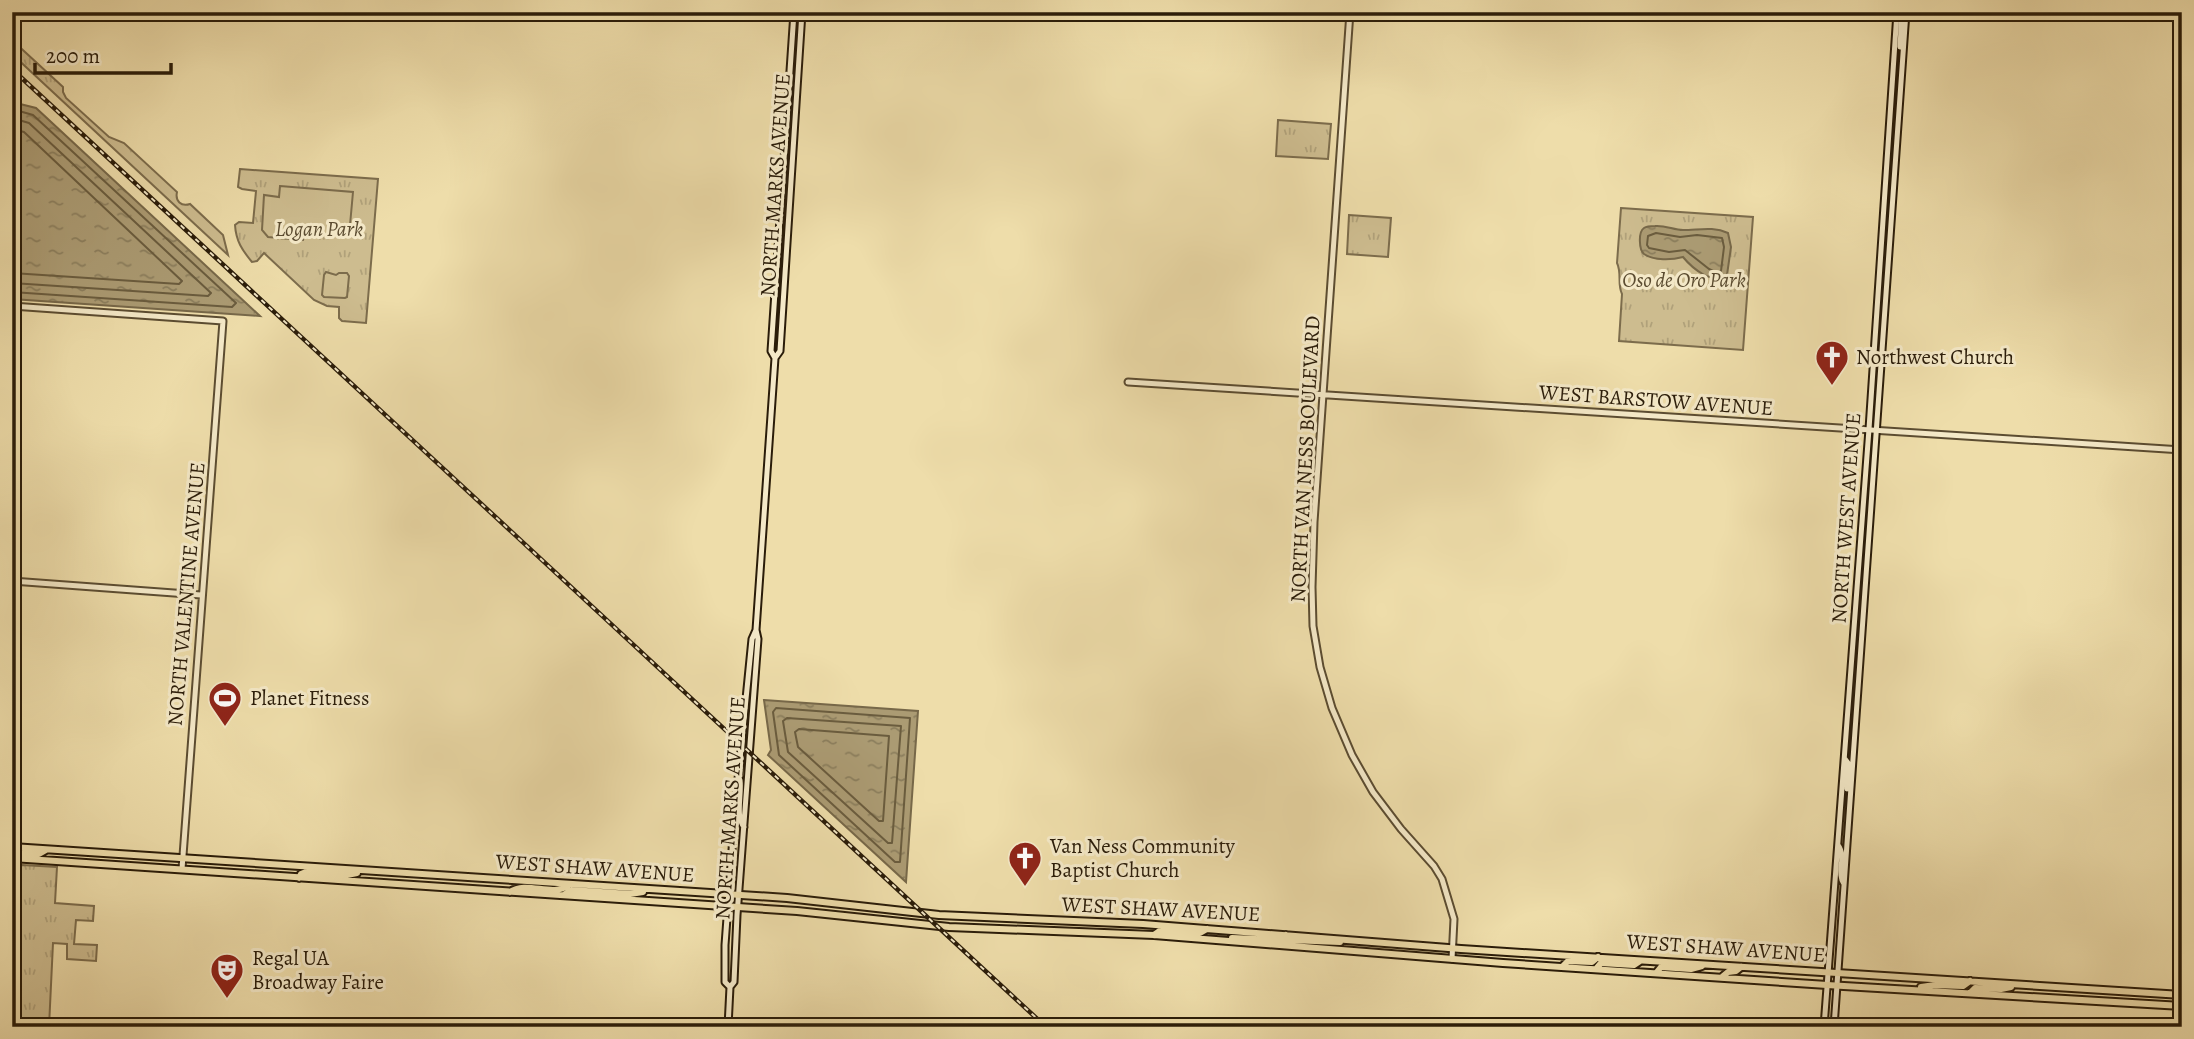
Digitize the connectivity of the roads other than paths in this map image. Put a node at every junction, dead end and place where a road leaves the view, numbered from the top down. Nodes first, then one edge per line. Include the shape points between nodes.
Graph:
1 (794, 12) edge
2 (802, 12) edge
3 (1350, 12) edge
4 (1897, 12) edge
5 (1904, 12) edge
6 (12, 306) edge
7 (775, 358) junction
8 (1128, 382) dead end
9 (1323, 394) junction
10 (1869, 429) junction
11 (1877, 430) junction
12 (2182, 450) edge
13 (12, 581) edge
14 (201, 594) junction
15 (755, 630) junction
16 (1844, 759) junction
17 (738, 770) junction
18 (1849, 806) junction
19 (744, 827) junction
20 (1838, 845) junction
21 (12, 847) edge
22 (46, 849) junction
23 (12, 858) edge
24 (182, 859) junction
25 (181, 869) junction
26 (368, 871) junction
27 (299, 878) junction
28 (1844, 884) junction
29 (569, 885) junction
30 (662, 890) junction
31 (510, 892) junction
32 (728, 894) junction
33 (565, 895) junction
34 (739, 895) junction
35 (727, 906) junction
36 (738, 907) junction
37 (1209, 928) junction
38 (1154, 935) junction
39 (1286, 935) junction
40 (1216, 939) junction
41 (1356, 940) junction
42 (1284, 945) junction
43 (1452, 954) junction
44 (1598, 957) junction
45 (1640, 961) junction
46 (1707, 964) junction
47 (1563, 966) junction
48 (1741, 967) junction
49 (1596, 969) junction
50 (1657, 972) junction
51 (1828, 972) junction
52 (1838, 973) junction
53 (1723, 977) junction
54 (1970, 981) junction
55 (1826, 985) junction
56 (2016, 985) junction
57 (1837, 986) junction
58 (730, 987) junction
59 (1913, 989) junction
60 (1970, 993) junction
61 (2182, 995) edge
62 (2182, 1006) edge
63 (728, 1027) edge
64 (1824, 1027) edge
65 (1834, 1027) edge

1 - 7 main road, NORTH MARKS AVENUE via 771,351
2 - 7 main road, NORTH MARKS AVENUE via 780,351
3 - 9 main road, NORTH VAN NESS BOULEVARD
4 - 10 main road, NORTH WEST AVENUE
5 - 11 main road, NORTH WEST AVENUE
6 - 14 main road, NORTH VALENTINE AVENUE via 223,321
7 - 15 main road, NORTH MARKS AVENUE
8 - 9 main road, WEST BARSTOW AVENUE
9 - 10 main road, WEST BARSTOW AVENUE
9 - 43 main road, NORTH VAN NESS BOULEVARD via 1311,587 1322,674 1336,720 1360,772 1442,879 1453,911
10 - 11 main road, WEST BARSTOW AVENUE
10 - 16 main road, NORTH WEST AVENUE
11 - 12 main road, WEST BARSTOW AVENUE
11 - 18 main road, NORTH WEST AVENUE
13 - 14 main road
14 - 24 main road, NORTH VALENTINE AVENUE
15 - 17 main road, NORTH MARKS AVENUE
15 - 19 main road, NORTH MARKS AVENUE
16 - 18 main road via 1848,763
16 - 20 main road, NORTH WEST AVENUE
17 - 19 main road
17 - 32 main road, NORTH MARKS AVENUE
18 - 28 main road, NORTH WEST AVENUE
19 - 34 main road, NORTH MARKS AVENUE
20 - 28 main road
20 - 51 main road, NORTH WEST AVENUE
21 - 22 main road, WEST SHAW AVENUE
22 - 23 main road
22 - 24 main road, WEST SHAW AVENUE
23 - 25 main road, WEST SHAW AVENUE
24 - 25 main road, NORTH VALENTINE AVENUE
24 - 26 main road, WEST SHAW AVENUE
25 - 27 main road, WEST SHAW AVENUE
26 - 27 main road via 347,875 306,872
26 - 29 main road, WEST SHAW AVENUE
27 - 31 main road, WEST SHAW AVENUE
28 - 52 main road, NORTH WEST AVENUE
29 - 30 main road, WEST SHAW AVENUE
29 - 31 main road via 561,890 517,887
30 - 32 main road, WEST SHAW AVENUE
30 - 33 main road via 630,894 571,890
31 - 33 main road, WEST SHAW AVENUE
32 - 34 main road, WEST SHAW AVENUE
32 - 35 main road, NORTH MARKS AVENUE
33 - 35 main road, WEST SHAW AVENUE
34 - 36 main road, NORTH MARKS AVENUE
34 - 37 main road, WEST SHAW AVENUE via 939,915
35 - 36 main road, WEST SHAW AVENUE
35 - 58 main road, NORTH MARKS AVENUE via 724,972
36 - 38 main road, WEST SHAW AVENUE via 949,927
36 - 58 main road, NORTH MARKS AVENUE
37 - 38 main road via 1200,933 1161,930
37 - 39 main road, WEST SHAW AVENUE
38 - 40 main road, WEST SHAW AVENUE
39 - 40 main road via 1280,940
39 - 41 main road, WEST SHAW AVENUE
40 - 42 main road, WEST SHAW AVENUE
41 - 42 main road via 1290,940
41 - 43 main road, WEST SHAW AVENUE
42 - 43 main road, WEST SHAW AVENUE
43 - 44 main road, WEST SHAW AVENUE
43 - 47 main road, WEST SHAW AVENUE
44 - 45 main road, WEST SHAW AVENUE
44 - 47 main road via 1592,962 1568,961
45 - 46 main road, WEST SHAW AVENUE
45 - 49 main road via 1634,965 1601,964
46 - 48 main road, WEST SHAW AVENUE
46 - 50 main road via 1691,969 1661,967
47 - 49 main road, WEST SHAW AVENUE
48 - 51 main road, WEST SHAW AVENUE
48 - 53 main road
49 - 50 main road, WEST SHAW AVENUE
50 - 53 main road, WEST SHAW AVENUE
51 - 52 main road, WEST SHAW AVENUE
51 - 55 main road, NORTH WEST AVENUE
52 - 54 main road, WEST SHAW AVENUE
52 - 57 main road, NORTH WEST AVENUE
53 - 55 main road, WEST SHAW AVENUE
54 - 56 main road, WEST SHAW AVENUE
54 - 59 main road via 1963,986
55 - 57 main road, WEST SHAW AVENUE
55 - 64 main road, NORTH WEST AVENUE
56 - 60 main road via 1975,988
56 - 61 main road, WEST SHAW AVENUE
57 - 59 main road, WEST SHAW AVENUE
57 - 65 main road, NORTH WEST AVENUE
58 - 63 main road, NORTH MARKS AVENUE
59 - 60 main road, WEST SHAW AVENUE
60 - 62 main road, WEST SHAW AVENUE

